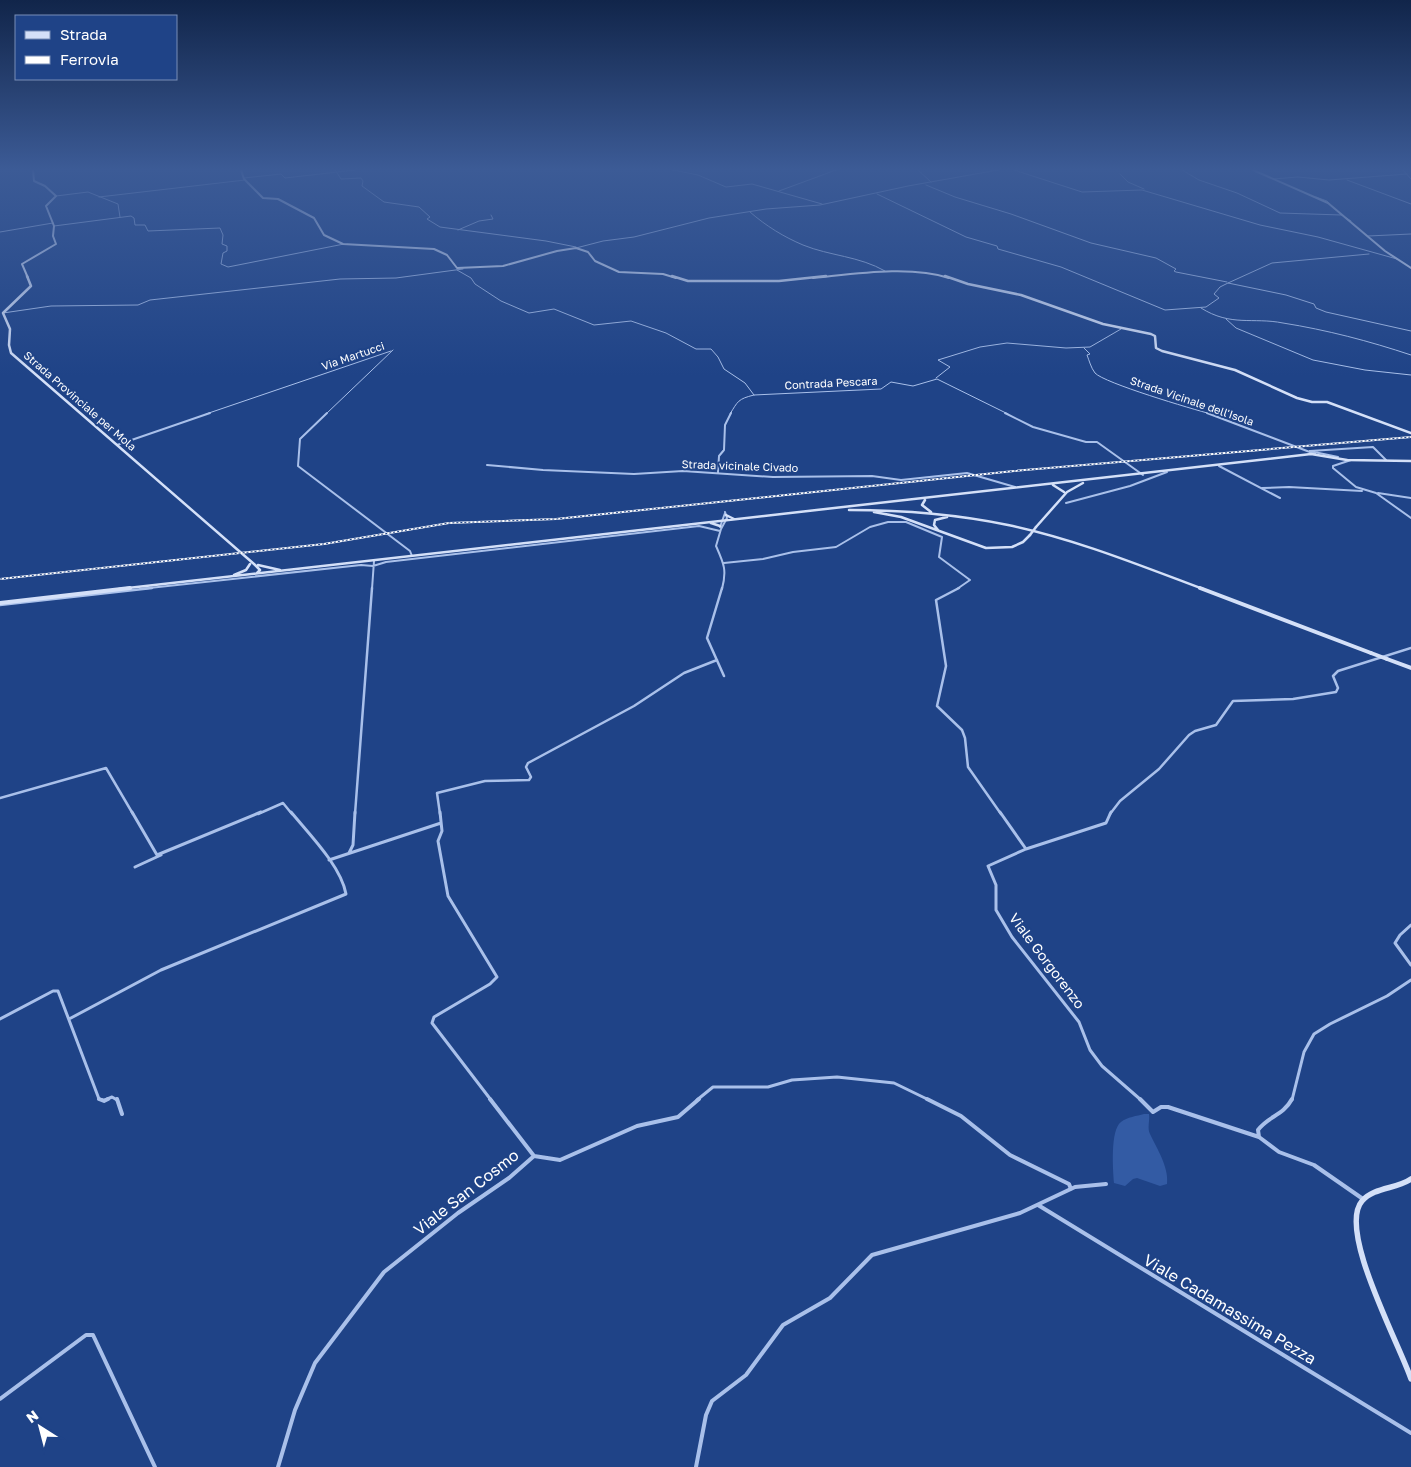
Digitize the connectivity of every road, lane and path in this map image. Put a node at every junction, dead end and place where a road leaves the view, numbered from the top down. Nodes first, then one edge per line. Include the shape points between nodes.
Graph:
1 (54, 238) edge
2 (223, 238) edge
3 (332, 238) edge
4 (525, 238) edge
5 (621, 238) edge
6 (791, 238) edge
7 (971, 238) edge
8 (1077, 238) edge
9 (1323, 238) edge
10 (1371, 238) edge
11 (344, 244) junction
12 (576, 248) junction
13 (1373, 253) junction
14 (1398, 260) junction
15 (463, 268) junction
16 (1411, 268) edge
17 (457, 270) junction
18 (885, 271) junction
19 (1228, 283) junction
20 (1199, 307) junction
21 (2, 313) edge
22 (1226, 319) junction
23 (1121, 329) junction
24 (1411, 331) edge
25 (1084, 348) junction
26 (1411, 355) edge
27 (1411, 374) edge
28 (936, 379) junction
29 (754, 395) junction
30 (1411, 433) edge
31 (117, 445) junction
32 (1310, 451) junction
33 (1315, 454) junction
34 (1347, 460) junction
35 (1386, 460) junction
36 (1411, 461) edge
37 (487, 465) dead end
38 (1219, 466) junction
39 (718, 472) junction
40 (1167, 472) junction
41 (1143, 475) junction
42 (1090, 481) junction
43 (1071, 483) junction
44 (1051, 485) junction
45 (1019, 488) junction
46 (1262, 488) junction
47 (1071, 489) junction
48 (1064, 492) junction
49 (1366, 492) junction
50 (1376, 493) junction
51 (1280, 498) dead end
52 (1411, 498) edge
53 (928, 499) junction
54 (1059, 499) junction
55 (1066, 503) dead end
56 (847, 510) junction
57 (817, 511) junction
58 (725, 513) junction
59 (950, 515) junction
60 (958, 516) junction
61 (722, 517) junction
62 (1411, 518) edge
63 (737, 519) junction
64 (720, 521) junction
65 (725, 521) junction
66 (708, 523) junction
67 (721, 528) junction
68 (946, 534) junction
69 (1030, 535) joint
70 (412, 556) junction
71 (374, 561) junction
72 (251, 563) junction
73 (724, 563) junction
74 (373, 566) junction
75 (297, 570) junction
76 (256, 574) junction
77 (218, 578) junction
78 (0, 604) edge
79 (1411, 648) edge
80 (1387, 659) joint
81 (717, 660) junction
82 (1411, 668) edge
83 (724, 676) dead end
84 (0, 798) edge
85 (441, 824) junction
86 (1026, 849) junction
87 (349, 853) junction
88 (162, 855) junction
89 (329, 860) junction
90 (135, 867) dead end
91 (1411, 925) edge
92 (1411, 965) edge
93 (1411, 980) edge
94 (69, 1018) junction
95 (0, 1019) edge
96 (122, 1114) dead end
97 (1259, 1137) junction
98 (534, 1156) junction
99 (1411, 1179) edge
100 (1106, 1184) dead end
101 (1071, 1189) junction
102 (1363, 1199) junction
103 (1038, 1205) junction
104 (1411, 1379) edge
105 (0, 1399) edge
106 (1411, 1433) edge
107 (154, 1467) edge
108 (278, 1467) edge
109 (696, 1467) edge

1 - 21 street via 55,245 22,264 31,286
2 - 11 street via 227,251 223,252 221,264 227,267
3 - 11 street
4 - 12 street
5 - 12 street
6 - 18 street via 871,263
7 - 20 street via 1062,267 1161,308
8 - 19 street via 1156,258 1175,268 1176,272
9 - 13 street
10 - 14 street
11 - 15 street via 434,249 448,256 455,268
12 - 15 street via 503,266
12 - 18 street via 620,272 662,274 688,281 780,281
13 - 14 street
13 - 19 street via 1280,261 1257,268
14 - 16 street
15 - 17 street
17 - 21 street via 396,278 280,285 150,300 136,305 51,306
17 - 29 street via 501,301 529,313 554,309 594,325 631,321 666,333 696,349 711,349 724,369 746,384
18 - 23 street via 948,276 968,284 1022,295
19 - 20 street via 1214,294 1219,298
19 - 24 street via 1298,298 1324,312
20 - 22 street
21 - 31 street, Strada Provinciale per Mola via 10,328 9,346 13,355
22 - 26 street via 1287,324 1370,341
22 - 27 street via 1238,329 1311,359 1365,370
23 - 25 street
23 - 30 street via 1154,335 1156,348 1172,355 1236,370 1297,398 1327,402
25 - 28 street via 1009,343 986,346 938,360 950,367
25 - 32 street, Strada Vicinale dell'Isola via 1090,354 1087,355 1095,373 1102,377
28 - 29 street, Contrada Pescara via 913,386 891,382 881,389
28 - 41 street via 1033,427 1086,442 1097,442
29 - 39 street via 735,403 726,421 722,435 724,450 719,456
31 - 70 street, Via Martucci via 392,350 300,439 298,466 410,551
31 - 72 street, Strada Provinciale per Mola
32 - 33 street, Strada Vicinale dell'Isola
32 - 34 street
32 - 35 street via 1373,447
33 - 34 street
33 - 38 street
34 - 35 street
34 - 49 street via 1333,468 1349,483
35 - 36 street
37 - 39 street, Strada vicinale Civado via 626,473
38 - 40 street
38 - 46 street
39 - 45 street, Strada vicinale Civado via 772,477 872,476 900,480 967,473
40 - 41 street
40 - 55 street via 1130,486
41 - 42 street
42 - 43 street
42 - 47 street
43 - 44 street
43 - 47 street
43 - 48 street
44 - 45 street
44 - 48 street
45 - 53 street
46 - 49 street via 1289,486
46 - 51 street
47 - 54 street
48 - 54 street
49 - 50 street
50 - 52 street
50 - 62 street
53 - 57 street
53 - 59 street via 922,504 926,509
54 - 69 street, bridge
56 - 57 street
56 - 59 street
56 - 68 street via 894,516
57 - 63 street
58 - 61 street
58 - 63 street
58 - 65 street
59 - 60 street
60 - 68 street via 935,520 935,527
60 - 80 street, bridge via 1029,530 1083,546
61 - 64 street
61 - 66 street
63 - 65 street
63 - 67 street
64 - 65 street
64 - 66 street
64 - 67 street
65 - 67 street
66 - 67 street
66 - 70 street
67 - 73 street via 716,546
67 - 74 street via 699,526
68 - 69 street via 977,546 998,549 1016,546
70 - 71 street
71 - 74 street
71 - 75 street
72 - 75 street via 270,569
72 - 76 street
72 - 77 street via 240,573
73 - 81 street via 725,578 707,635
73 - 86 street via 836,547 870,527 888,522 906,522 942,537 939,557 970,580 936,600 946,666 937,706 962,730 968,767
74 - 78 street via 361,564
74 - 87 street via 353,845
75 - 76 street
76 - 77 street
77 - 78 street
79 - 86 street, Viale Gorgorenzo via 1338,671 1333,676 1338,688 1336,692 1293,700 1233,701 1216,725 1195,730 1156,773 1116,802 1106,823
80 - 82 street
81 - 83 street
81 - 85 street via 684,674 640,702 528,763 526,767 531,777 528,780 485,781 437,793
84 - 88 street via 106,768 157,855
85 - 87 street
85 - 98 street via 442,833 438,841 448,896 497,976 490,984 434,1017 432,1023
86 - 97 street, Viale Gorgorenzo via 988,866 996,885 996,910 1012,937 1079,1022 1090,1050 1102,1066 1135,1092 1152,1112 1168,1107
87 - 89 street
88 - 89 street via 283,803
88 - 90 street
89 - 94 street via 346,887 346,894 161,970
91 - 92 street via 1395,944
93 - 97 street via 1325,1026 1310,1038 1292,1100 1284,1112 1260,1125
94 - 95 street via 56,990
94 - 96 street via 99,1099 117,1098
97 - 102 street via 1279,1152 1314,1165
98 - 101 street, Viale San Cosmo via 560,1160 637,1126 674,1119 713,1087 768,1087 792,1080 837,1077 888,1082 904,1087 961,1116 1000,1148 1066,1181
98 - 108 street, Viale San Cosmo via 384,1272 316,1363 295,1410
99 - 102 street
100 - 101 street
101 - 103 street
102 - 104 street via 1357,1217 1360,1256
103 - 106 street, Viale Cadamassima Pezza
103 - 109 street via 867,1259 830,1298 783,1325 746,1375 712,1401
105 - 107 street via 86,1336 93,1335

